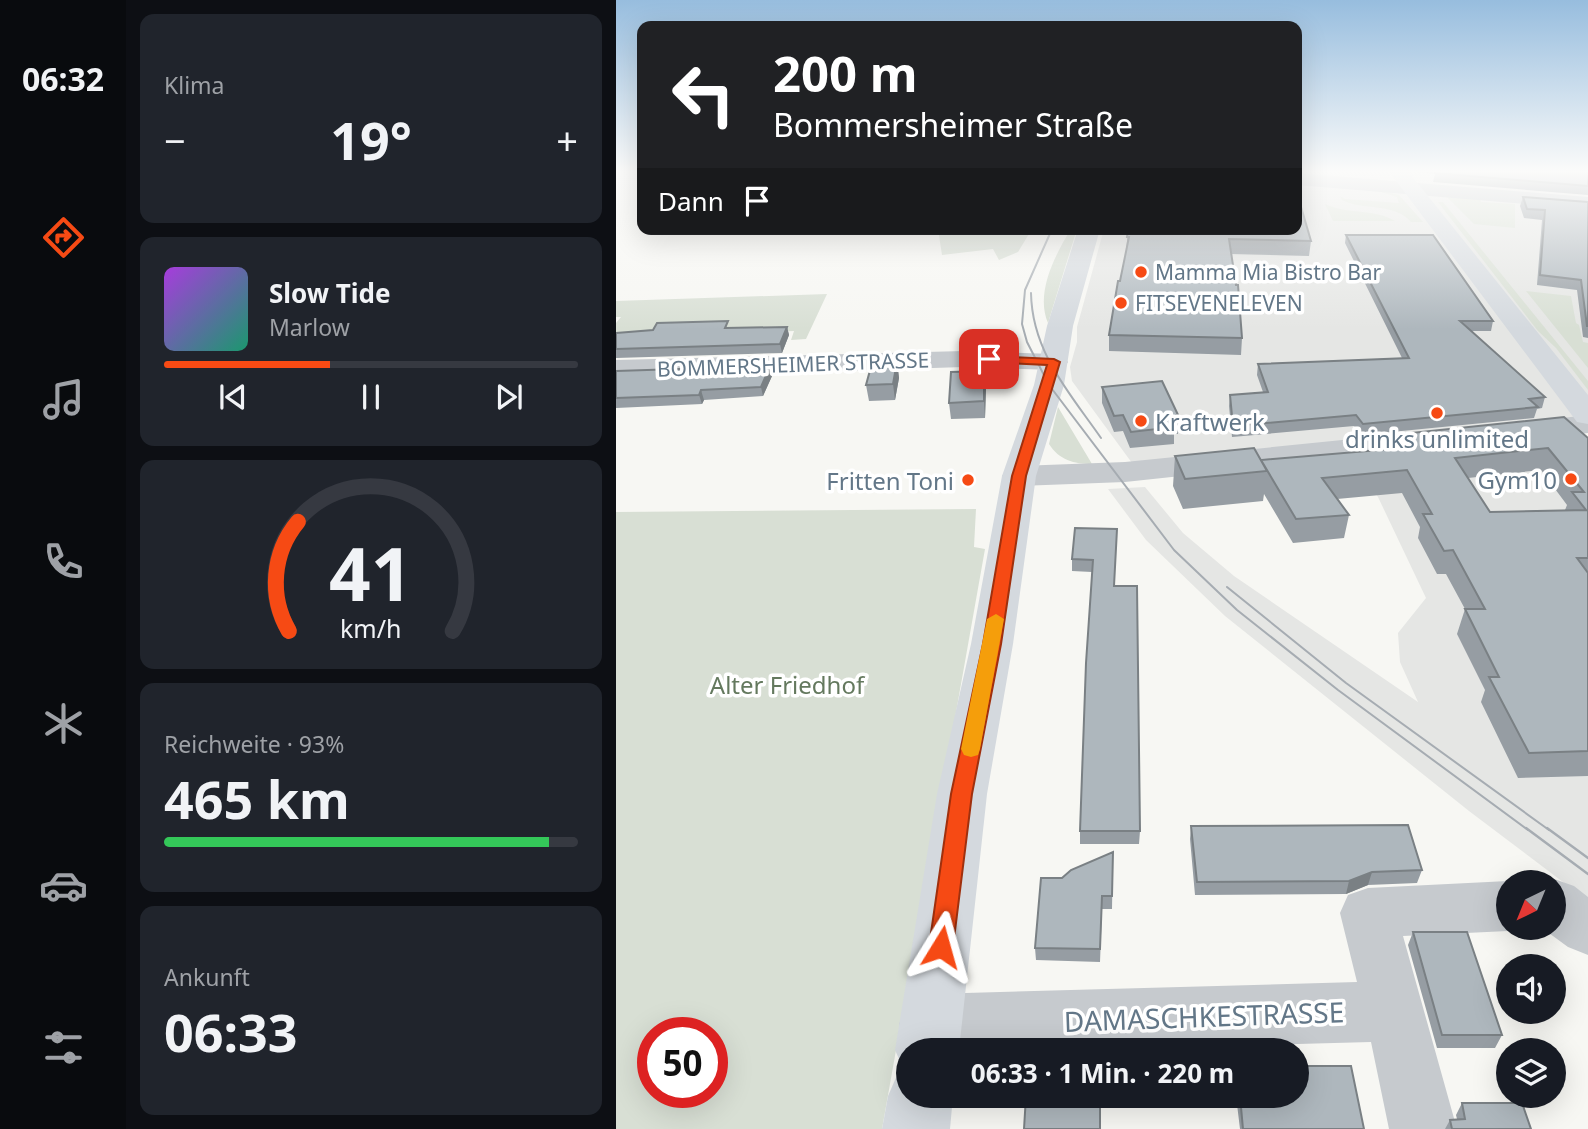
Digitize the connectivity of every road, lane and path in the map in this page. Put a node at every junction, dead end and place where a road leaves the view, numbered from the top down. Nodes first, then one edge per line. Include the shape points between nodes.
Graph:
1 (1439, 223) edge
2 (1087, 235) edge
3 (1054, 362) junction
4 (616, 369) edge
5 (1588, 415) edge
6 (1588, 424) edge
7 (1019, 476) junction
8 (1496, 907) edge
9 (1566, 913) edge
10 (1588, 929) edge
11 (1395, 1010) junction
12 (928, 1037) edge
13 (919, 1108) edge
14 (916, 1129) edge
15 (1423, 1129) edge

1 - 5 main road
2 - 3 main road
3 - 4 street, BOMMERSHEIMER STRASSE via 964,359
3 - 7 main road
6 - 7 street via 1125,472
7 - 12 main road via 962,794
8 - 11 street via 1368,913
9 - 10 street
11 - 12 street, DAMASCHKESTRASSE
11 - 15 street
13 - 14 main road

